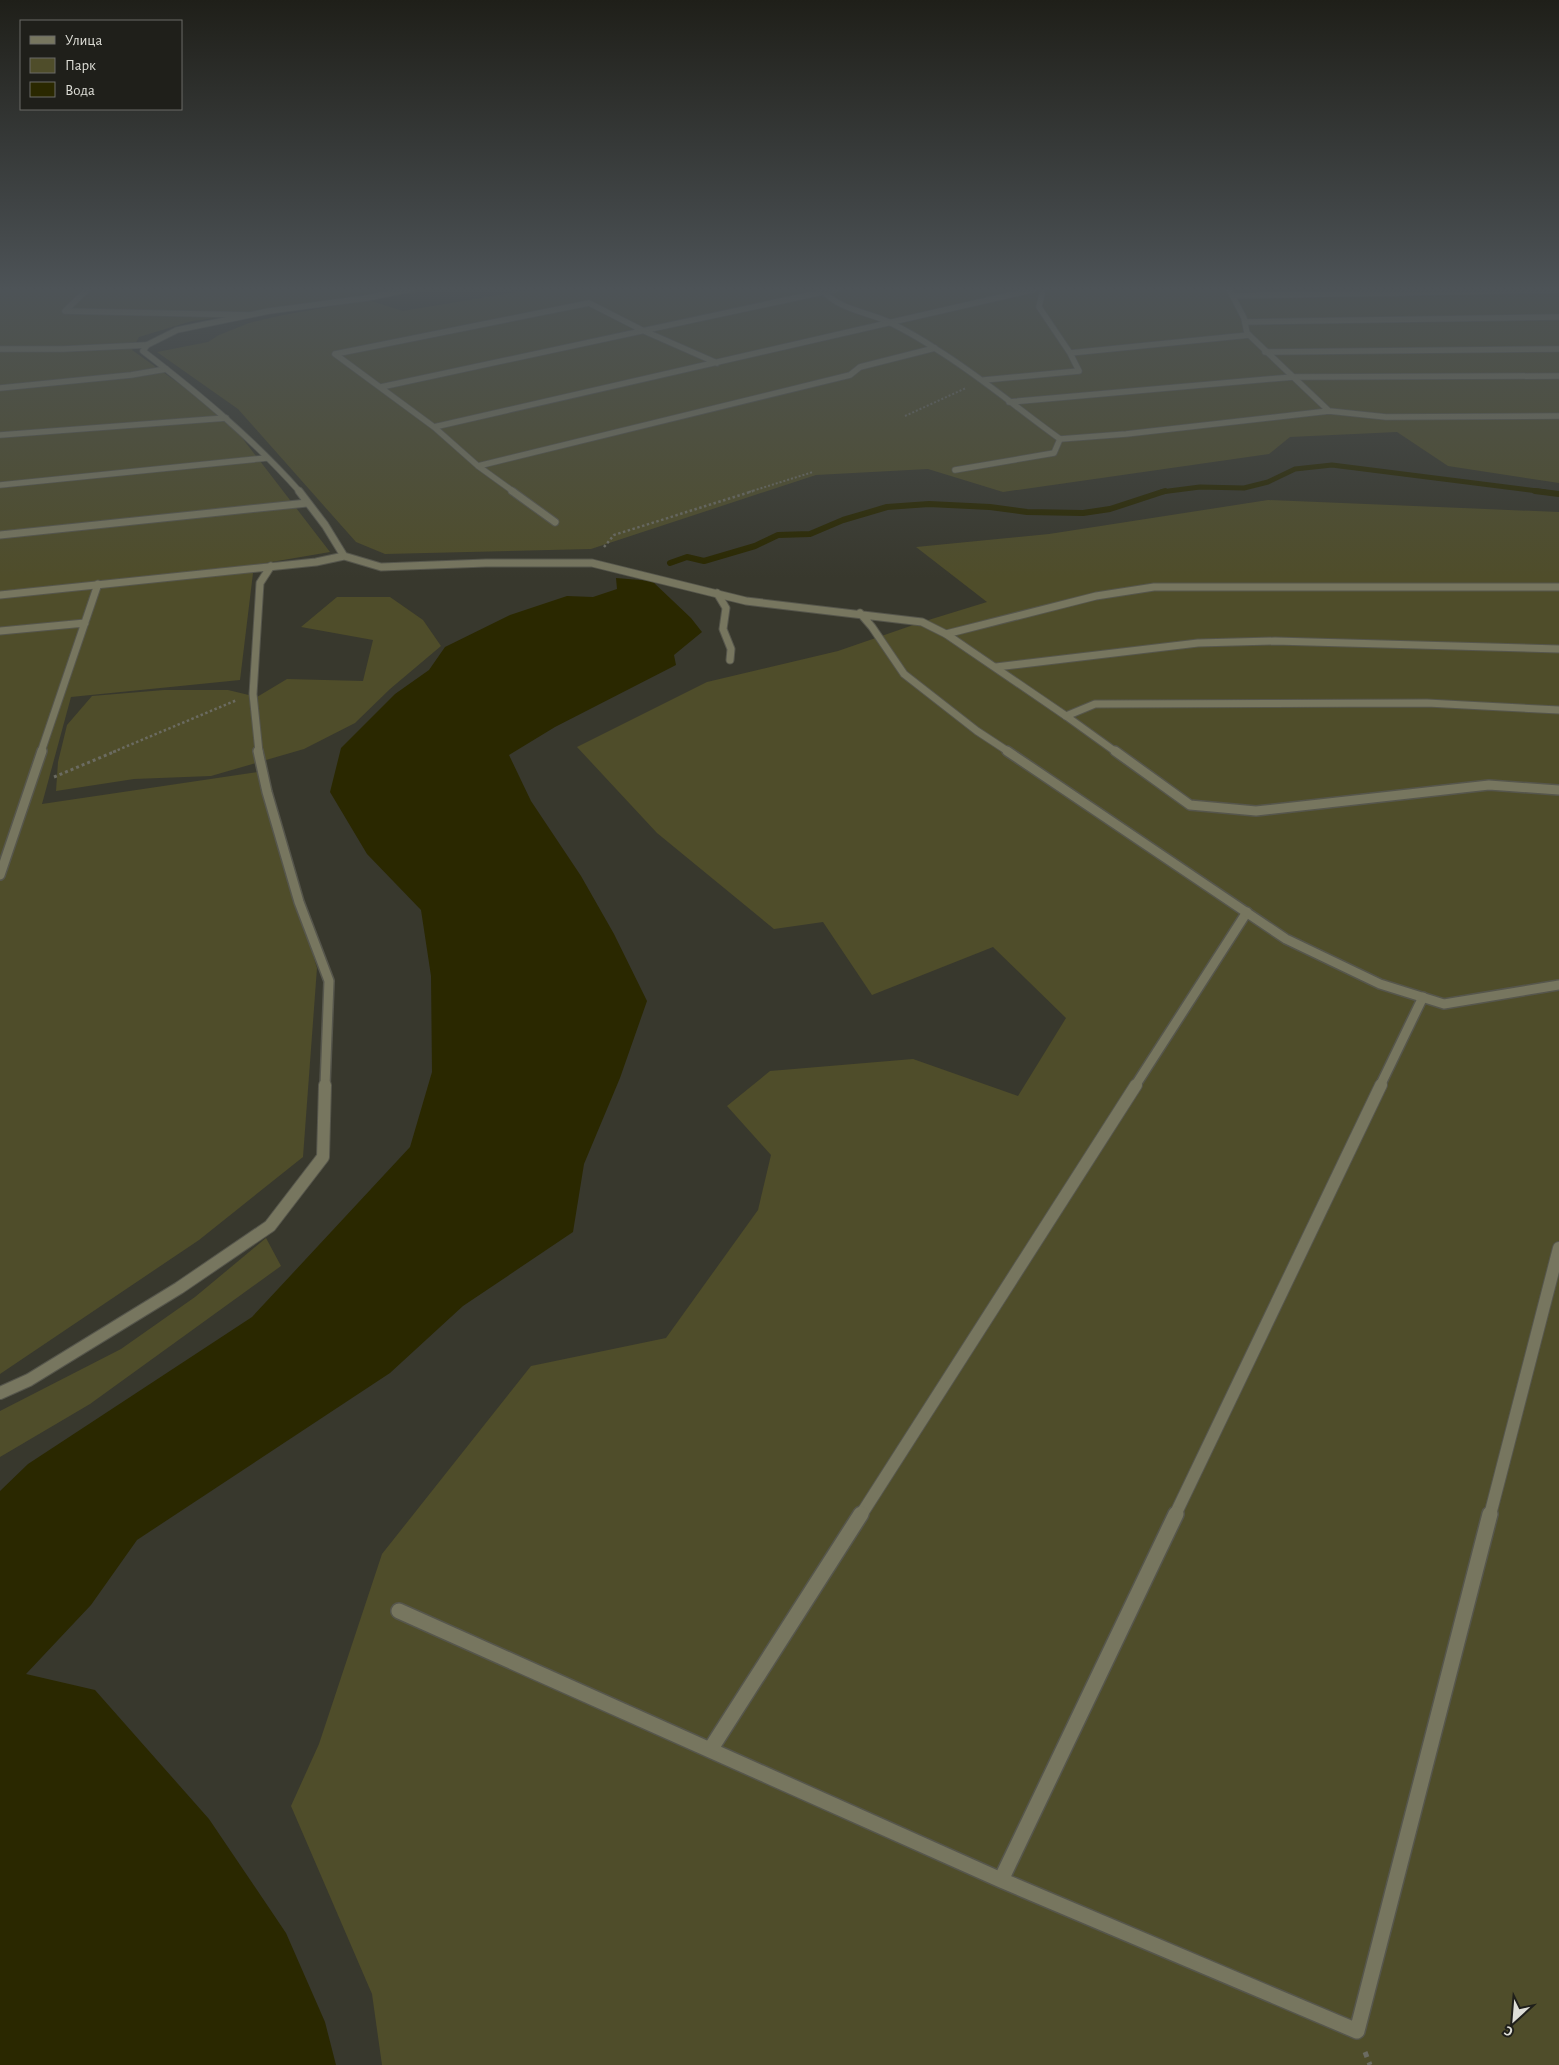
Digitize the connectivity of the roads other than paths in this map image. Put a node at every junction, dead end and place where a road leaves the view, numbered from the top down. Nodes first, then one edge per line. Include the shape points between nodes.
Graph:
1 (27, 385) edge
2 (186, 385) edge
3 (388, 385) edge
4 (618, 385) edge
5 (806, 385) edge
6 (990, 385) edge
7 (1199, 385) edge
8 (1303, 385) edge
9 (381, 387) joint
10 (0, 388) edge
11 (1009, 402) junction
12 (1329, 411) junction
13 (1559, 416) edge
14 (226, 418) junction
15 (434, 427) junction
16 (0, 435) edge
17 (1060, 439) junction
18 (267, 458) junction
19 (478, 466) junction
20 (955, 470) dead end
21 (0, 485) edge
22 (307, 503) junction
23 (556, 522) dead end
24 (0, 536) edge
25 (344, 556) junction
26 (271, 566) junction
27 (98, 584) junction
28 (1559, 587) edge
29 (717, 594) junction
30 (0, 595) edge
31 (860, 613) junction
32 (85, 623) junction
33 (0, 631) edge
34 (946, 634) junction
35 (1559, 649) edge
36 (730, 660) dead end
37 (996, 667) junction
38 (1559, 710) edge
39 (1066, 716) junction
40 (1559, 790) edge
41 (0, 875) edge
42 (1247, 912) junction
43 (1559, 985) edge
44 (1423, 997) junction
45 (1559, 1248) edge
46 (0, 1393) edge
47 (399, 1611) dead end
48 (710, 1750) junction
49 (1001, 1880) junction

1 - 10 street
2 - 14 street
3 - 9 street
4 - 15 street
5 - 19 street
6 - 11 street
7 - 11 street
8 - 12 street
9 - 15 street
11 - 17 street
12 - 13 street via 1386,417
12 - 17 street
14 - 16 street
14 - 18 street
15 - 19 street
17 - 20 street via 1054,454
18 - 21 street
18 - 22 street
19 - 23 street
22 - 24 street
22 - 25 street
25 - 26 street
25 - 29 street via 381,567 592,563
26 - 27 street
26 - 46 street via 260,583 253,694 258,750 267,792 299,902 329,981 323,1157 270,1226 179,1288 29,1380
27 - 30 street
27 - 32 street
28 - 34 street via 1154,587 1096,596
29 - 31 street via 746,601
29 - 36 street via 726,608 723,629 731,649
31 - 34 street via 922,622
31 - 42 street via 904,674 976,731
32 - 33 street
32 - 41 street
34 - 37 street
35 - 37 street via 1276,641 1208,643
37 - 39 street
38 - 39 street via 1427,703 1095,704
39 - 40 street via 1190,805 1256,811 1489,784
42 - 44 street via 1286,939 1380,984
42 - 48 street
43 - 44 street via 1444,1004
44 - 49 street
45 - 49 street via 1357,2032
47 - 48 street
48 - 49 street

